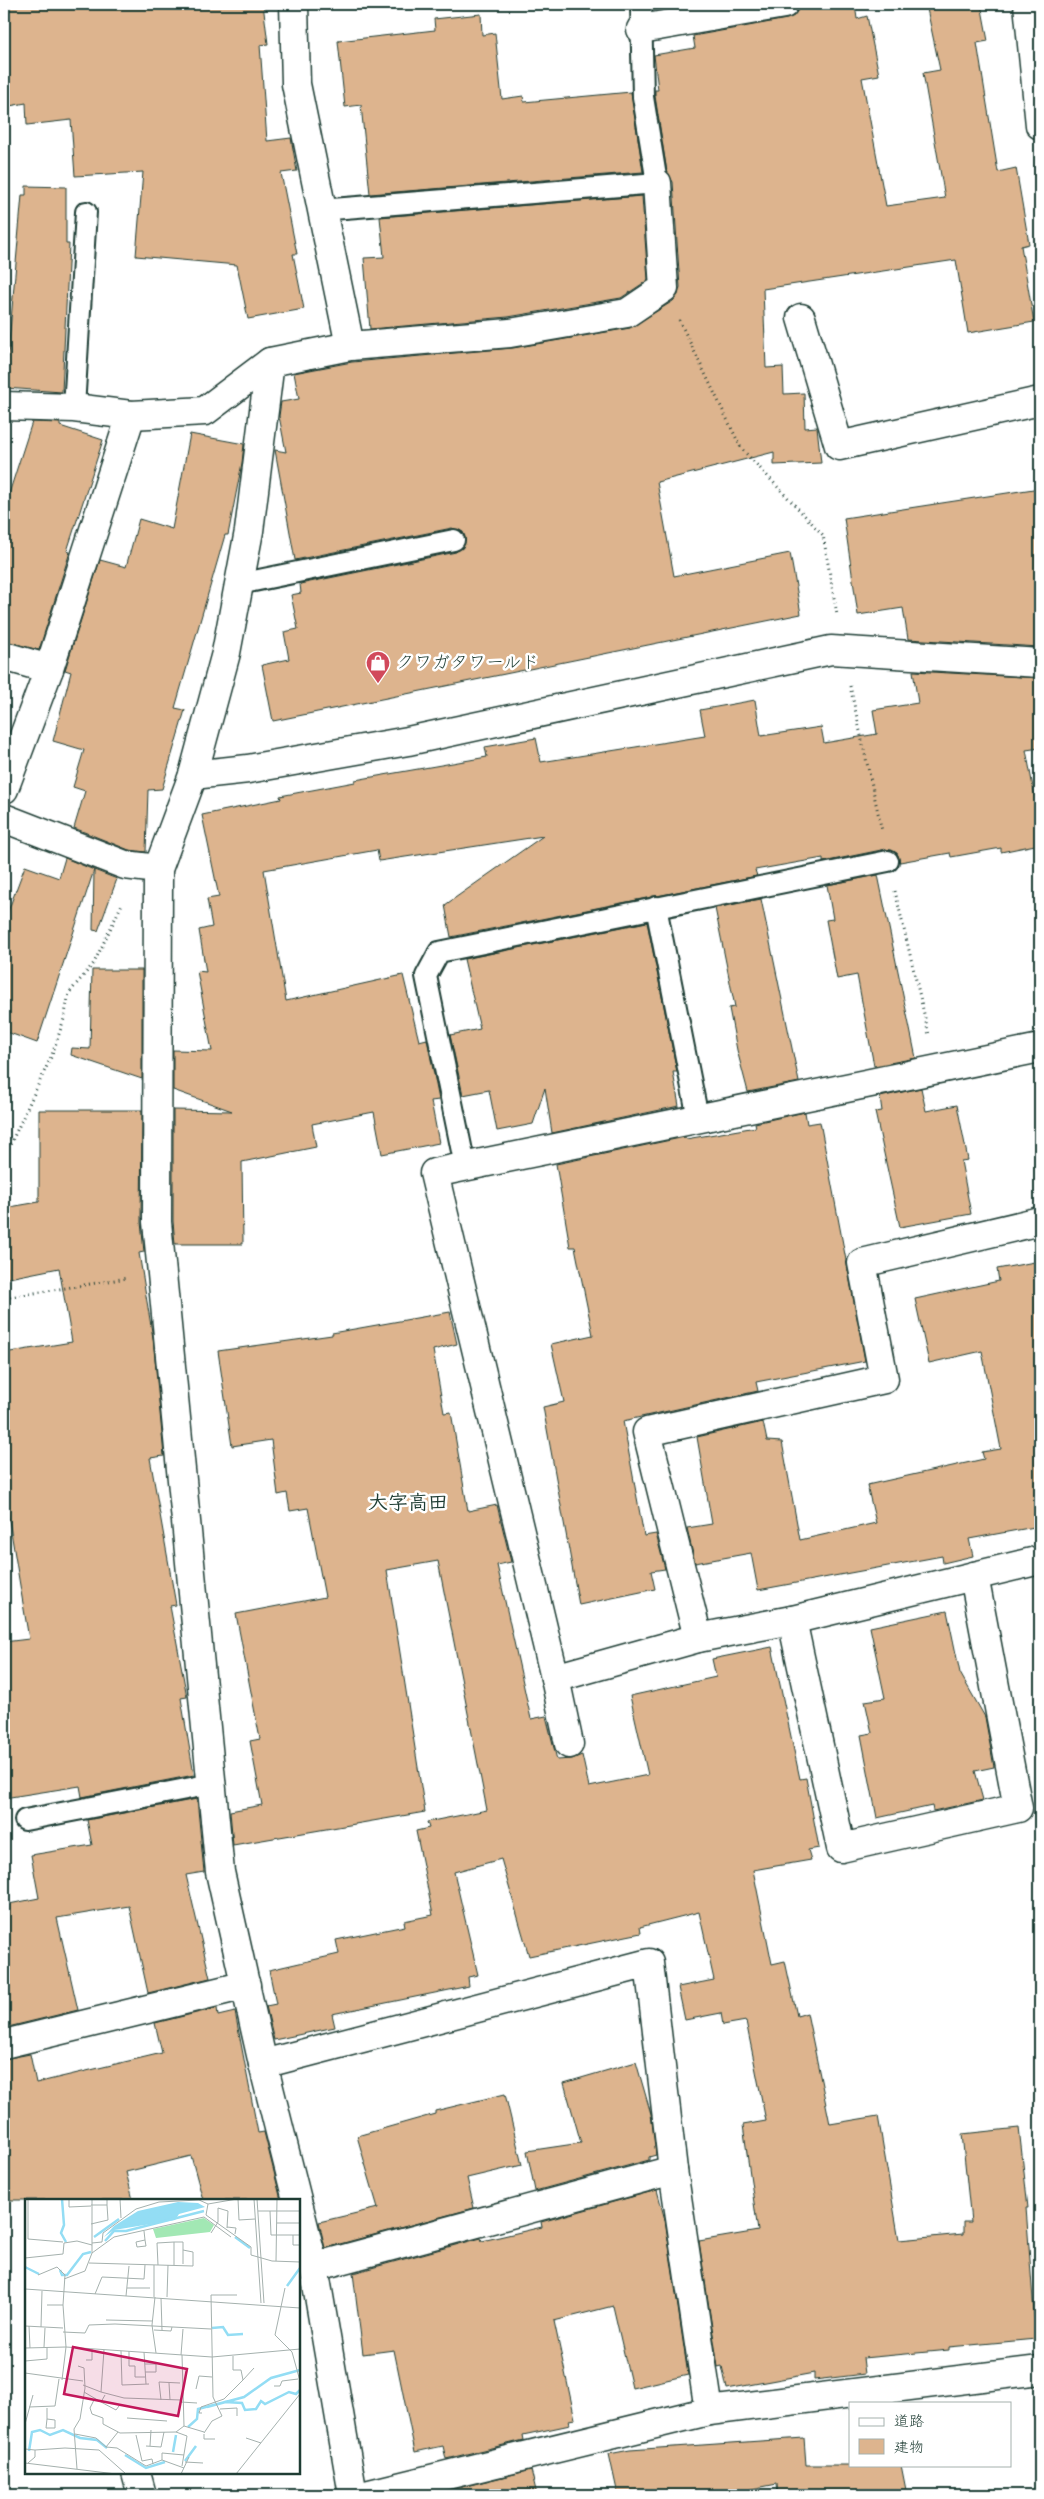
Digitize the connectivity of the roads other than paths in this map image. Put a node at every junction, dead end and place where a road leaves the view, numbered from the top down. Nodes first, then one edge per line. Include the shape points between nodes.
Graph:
1 (294, 4) edge
2 (784, 4) edge
3 (1028, 4) edge
4 (641, 16) edge
5 (1040, 125) edge
6 (657, 183) junction
7 (320, 210) junction
8 (86, 212) dead end
9 (801, 318) dead end
10 (350, 346) junction
11 (270, 362) junction
12 (1040, 401) edge
13 (4, 406) edge
14 (74, 408) junction
15 (131, 415) junction
16 (454, 540) dead end
17 (239, 584) junction
18 (4, 656) edge
19 (1040, 663) edge
20 (49, 669) junction
21 (193, 775) junction
22 (4, 790) edge
23 (4, 818) edge
24 (888, 861) dead end
25 (149, 868) junction
26 (656, 907) junction
27 (1040, 1048) edge
28 (698, 1118) junction
29 (465, 1166) junction
30 (1040, 1220) edge
31 (1040, 1560) edge
32 (974, 1576) junction
33 (792, 1620) junction
34 (698, 1638) junction
35 (556, 1678) junction
36 (569, 1744) dead end
37 (212, 1784) junction
38 (24, 1820) dead end
39 (246, 1985) junction
40 (4, 2044) edge
41 (263, 2064) junction
42 (672, 2170) junction
43 (297, 2199) edge
44 (300, 2211) edge
45 (314, 2267) junction
46 (1040, 2370) edge
47 (709, 2411) junction
48 (136, 2474) edge
49 (142, 2495) edge
50 (354, 2495) edge
51 (365, 2495) edge

1 - 7 street via 296,84
2 - 4 street
3 - 5 street
4 - 6 lane via 643,97
6 - 7 lane
6 - 10 street via 664,288 627,313 510,333
7 - 10 street
8 - 14 lane
9 - 12 street via 839,446
10 - 11 street
11 - 15 street via 205,411
11 - 17 street via 249,531
13 - 14 street
14 - 15 street
15 - 20 street
16 - 17 lane
17 - 21 street via 226,653
18 - 20 street
19 - 21 street via 831,650 408,741 248,769
20 - 22 street
21 - 25 street
23 - 25 street via 125,865
24 - 26 lane
25 - 37 street via 157,1222
26 - 28 lane
26 - 29 lane via 438,952 426,976
27 - 28 street
28 - 29 street
29 - 35 street via 434,1173
30 - 34 street via 862,1264 884,1379 647,1432
31 - 32 street
32 - 33 street
32 - 33 street via 1018,1808 841,1848
33 - 34 street
34 - 35 street
35 - 36 street
37 - 38 lane
37 - 39 street via 220,1872
39 - 40 street
39 - 41 street
41 - 42 street via 649,1963
41 - 43 street
42 - 45 street
42 - 47 street
44 - 45 street
45 - 50 street
46 - 47 street
47 - 51 street
48 - 49 street

